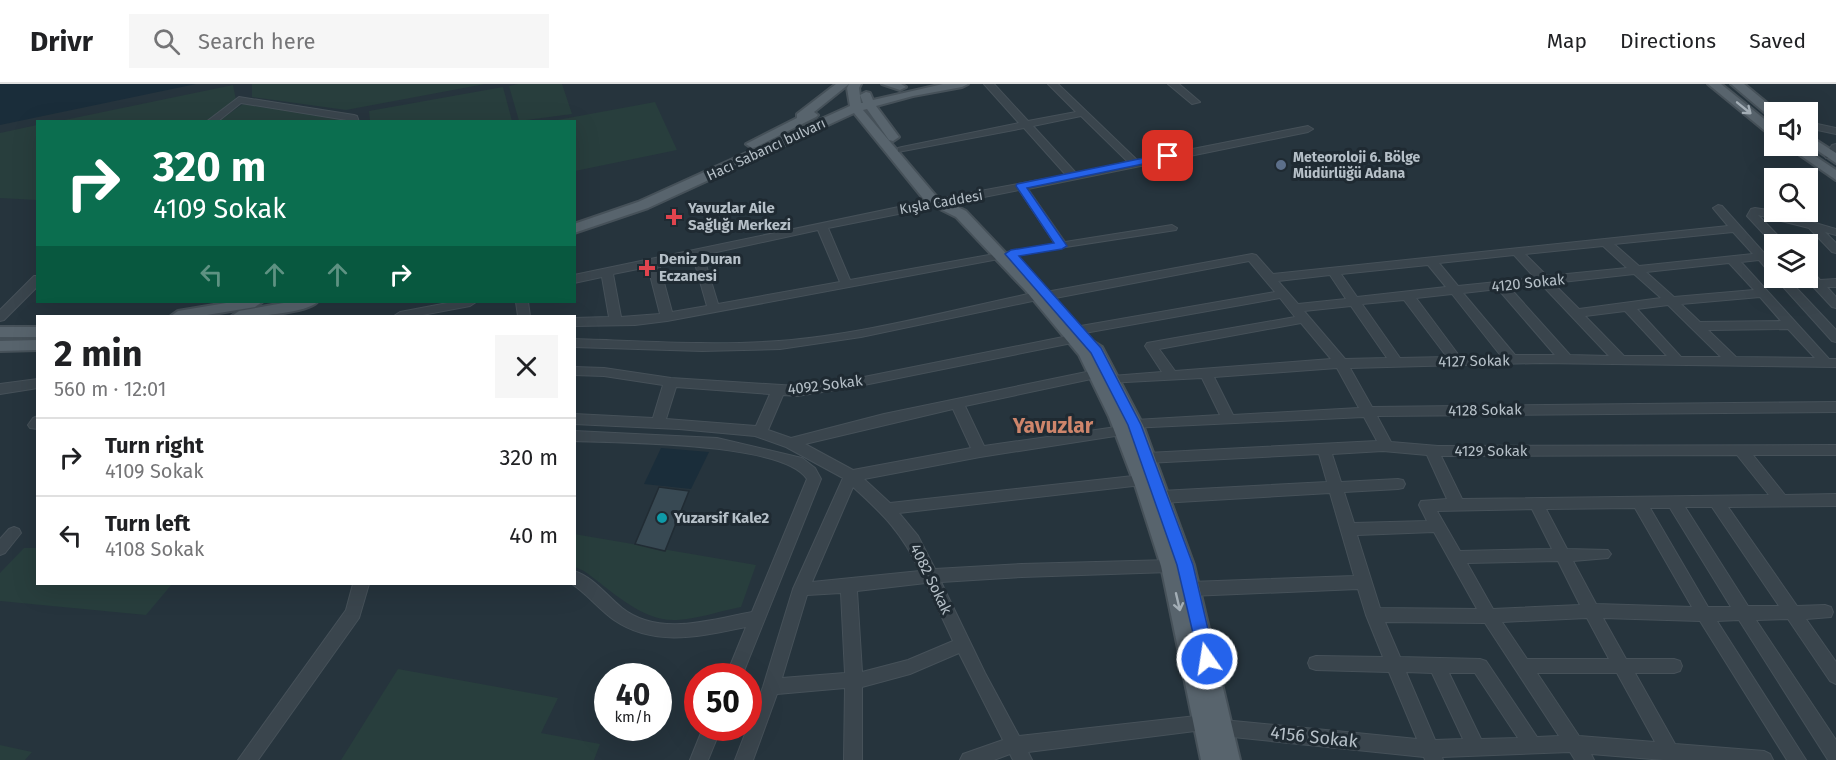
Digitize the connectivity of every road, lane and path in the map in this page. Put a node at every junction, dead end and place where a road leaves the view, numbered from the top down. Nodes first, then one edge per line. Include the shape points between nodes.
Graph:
1 (843, 84) edge
2 (888, 84) edge
3 (920, 84) edge
4 (962, 84) edge
5 (989, 84) edge
6 (1053, 84) edge
7 (1173, 84) edge
8 (1714, 84) edge
9 (1737, 84) edge
10 (900, 87) junction
11 (861, 96) edge
12 (1195, 102) dead end
13 (1764, 107) edge
14 (1083, 113) junction
15 (213, 120) edge
16 (354, 120) edge
17 (822, 123) junction
18 (868, 123) junction
19 (1025, 124) junction
20 (1764, 124) edge
21 (1818, 127) edge
22 (782, 129) junction
23 (1308, 129) dead end
24 (1836, 131) edge
25 (1818, 145) edge
26 (902, 150) junction
27 (1834, 154) edge
28 (1807, 156) edge
29 (1134, 163) junction
30 (1073, 176) junction
31 (1836, 176) edge
32 (1021, 186) junction
33 (944, 202) junction
34 (1718, 208) dead end
35 (576, 217) edge
36 (1811, 224) junction
37 (822, 226) junction
38 (576, 228) edge
39 (1172, 228) dead end
40 (1736, 228) junction
41 (1836, 232) edge
42 (1770, 234) edge
43 (1605, 242) junction
44 (1062, 246) junction
45 (1836, 250) edge
46 (1517, 252) junction
47 (697, 253) junction
48 (1006, 255) junction
49 (1761, 256) junction
50 (1732, 259) junction
51 (1764, 259) edge
52 (1431, 261) junction
53 (653, 262) junction
54 (1637, 270) junction
55 (1333, 271) junction
56 (607, 272) junction
57 (1270, 278) junction
58 (576, 279) edge
59 (36, 281) edge
60 (1547, 281) junction
61 (846, 283) junction
62 (1836, 283) edge
63 (1818, 284) edge
64 (1818, 285) edge
65 (1502, 286) junction
66 (1790, 288) edge
67 (1456, 291) junction
68 (1764, 293) junction
69 (1284, 294) junction
70 (1044, 296) junction
71 (1408, 296) junction
72 (1671, 301) junction
73 (1355, 302) junction
74 (250, 303) edge
75 (305, 303) edge
76 (467, 303) edge
77 (1836, 304) edge
78 (1627, 306) junction
79 (1295, 308) junction
80 (714, 309) junction
81 (432, 313) edge
82 (1577, 313) junction
83 (184, 315) edge
84 (241, 315) edge
85 (411, 315) edge
86 (0, 317) edge
87 (667, 317) junction
88 (1304, 319) junction
89 (616, 321) junction
90 (576, 322) edge
91 (1792, 325) junction
92 (1697, 326) junction
93 (8, 332) edge
94 (36, 332) edge
95 (1076, 335) junction
96 (1836, 338) edge
97 (576, 343) edge
98 (36, 345) edge
99 (0, 346) edge
100 (1512, 360) junction
101 (1567, 360) junction
102 (1621, 360) junction
103 (1457, 361) junction
104 (1678, 361) junction
105 (1396, 362) junction
106 (1733, 362) junction
107 (1341, 363) junction
108 (1831, 363) edge
109 (576, 371) edge
110 (1096, 374) junction
111 (1206, 374) junction
112 (1172, 376) junction
113 (1112, 380) junction
114 (671, 382) junction
115 (36, 383) edge
116 (0, 389) edge
117 (778, 390) junction
118 (957, 403) junction
119 (1836, 407) edge
120 (1369, 411) junction
121 (576, 419) edge
122 (1228, 419) junction
123 (658, 423) junction
124 (1129, 428) junction
125 (760, 432) junction
126 (576, 436) edge
127 (792, 443) junction
128 (1387, 446) junction
129 (1324, 449) junction
130 (1741, 450) junction
131 (1836, 450) edge
132 (1432, 451) junction
133 (980, 452) junction
134 (1147, 458) junction
135 (851, 476) junction
136 (1142, 480) junction
137 (1398, 484) dead end
138 (1337, 488) junction
139 (1161, 497) junction
140 (1781, 500) junction
141 (1836, 500) edge
142 (1716, 501) junction
143 (1639, 502) junction
144 (1674, 502) junction
145 (1536, 503) junction
146 (1456, 504) junction
147 (887, 508) junction
148 (1439, 526) junction
149 (1349, 529) junction
150 (7, 533) edge
151 (0, 549) edge
152 (1603, 554) dead end
153 (1563, 555) junction
154 (1458, 557) junction
155 (1170, 566) junction
156 (930, 576) junction
157 (576, 579) edge
158 (1363, 582) junction
159 (361, 585) edge
160 (849, 587) junction
161 (1190, 589) junction
162 (801, 590) junction
163 (1591, 611) junction
164 (1790, 611) junction
165 (1825, 612) dead end
166 (1743, 613) junction
167 (1704, 614) junction
168 (1374, 615) junction
169 (1489, 616) junction
170 (758, 618) junction
171 (963, 644) junction
172 (739, 663) edge
173 (1316, 663) dead end
174 (1394, 664) junction
175 (1437, 665) junction
176 (1621, 665) junction
177 (1524, 666) junction
178 (1674, 666) dead end
179 (1836, 676) edge
180 (854, 681) junction
181 (771, 687) junction
182 (1205, 723) junction
183 (1223, 728) junction
184 (707, 741) edge
185 (1532, 744) junction
186 (1574, 744) junction
187 (1476, 747) junction
188 (1018, 752) edge
189 (1671, 754) junction
190 (1433, 755) edge
191 (1836, 756) edge
192 (247, 760) edge
193 (699, 760) edge
194 (744, 760) edge
195 (853, 760) edge
196 (969, 760) edge
197 (1212, 760) edge
198 (1229, 760) edge
199 (1585, 760) edge
200 (1764, 760) edge
201 (1797, 760) edge

1 - 22 main road
2 - 10 main road
3 - 10 main road, Hacı Sabancı bulvarı
4 - 11 main road, Hacı Sabancı bulvarı
5 - 19 street
6 - 14 street
7 - 12 street
8 -> 20 main road
9 - 13 main road
10 - 11 main road, Hacı Sabancı bulvarı
11 - 17 main road, Hacı Sabancı bulvarı
11 - 18 main road
11 - 22 main road, Hacı Sabancı bulvarı
11 - 26 main road
14 - 19 street
14 - 29 street
15 - 16 street via 239,100
17 - 18 main road via 851,119
17 - 38 main road, Hacı Sabancı bulvarı via 643,205
18 - 33 main road via 931,199
19 - 26 street
19 - 30 street
21 - 24 street
22 - 35 main road, Hacı Sabancı bulvarı via 635,197
23 - 29 street, Kışla Caddesi
25 - 27 main road
26 - 33 main road
28 - 31 main road
29 - 30 street, Kışla Caddesi
30 - 32 street, Kışla Caddesi
32 - 33 street, Kışla Caddesi
32 - 44 street
33 - 37 street, Kışla Caddesi
33 - 48 main road
34 - 40 street
36 - 41 street
36 - 42 street via 1755,211 1752,216
36 - 45 street
37 - 47 street, Kışla Caddesi
37 - 61 street
39 - 44 street
40 - 43 street
40 - 49 street
43 - 46 street
43 - 54 street
44 - 48 street
46 - 52 street
46 - 60 street
47 - 53 street, Kışla Caddesi
47 - 80 street
48 - 61 street
48 - 70 main road
49 - 50 street, 4120 Sokak
49 - 51 street
50 - 54 street, 4120 Sokak
50 - 68 street
52 - 55 street
52 - 67 street
53 - 56 street, Kışla Caddesi
53 - 87 street
54 - 60 street, 4120 Sokak
54 - 72 street
55 - 57 street
55 - 73 street
56 - 58 street, Kışla Caddesi
56 - 89 street
57 - 69 street
57 - 70 street via 1252,257
59 - 86 street
60 - 65 street, 4120 Sokak
60 - 82 street
61 - 80 street
62 - 63 street
64 - 77 street
65 - 67 street, 4120 Sokak
65 - 101 street
66 - 96 street
67 - 71 street, 4120 Sokak
67 - 100 street
68 - 72 street
68 - 91 street
69 - 79 street
69 - 95 street, 4092 Sokak
70 - 95 main road
70 - 97 street via 780,345
71 - 73 street, 4120 Sokak
71 - 103 street
72 - 78 street
72 - 92 street
73 - 79 street, 4120 Sokak
73 - 105 street
74 - 83 main road
75 - 84 main road
76 - 81 street
78 - 82 street
78 - 104 street
79 - 88 street
80 - 87 street
81 - 85 street
82 - 102 street
87 - 89 street
88 - 107 street
88 - 112 street via 1151,346
89 - 90 street
91 - 92 street
91 - 108 street
92 - 106 street
93 - 94 main road
93 - 99 main road
95 - 110 main road
95 - 113 main road via 1097,351
95 - 117 street, 4092 Sokak via 854,383 797,392
98 - 99 main road
100 - 101 street, 4127 Sokak
100 - 103 street, 4127 Sokak
101 - 102 street, 4127 Sokak
102 - 104 street, 4127 Sokak
103 - 105 street, 4127 Sokak
104 - 106 street, 4127 Sokak
105 - 107 street, 4127 Sokak
106 - 108 street, 4127 Sokak
107 - 111 street, 4127 Sokak
107 - 120 street
109 - 114 street, 4092 Sokak
110 - 118 street
110 - 124 main road
111 - 112 street, 4127 Sokak
111 - 122 street
112 - 113 street, 4127 Sokak
113 - 124 main road
114 - 117 street, 4092 Sokak
114 - 123 street
115 - 116 street
117 - 125 street
118 - 127 street
118 - 133 street
119 - 120 street, 4128 Sokak
120 - 122 street, 4128 Sokak
120 - 128 street
121 - 123 street, 4082 Sokak
122 - 124 street, 4128 Sokak
123 - 125 street, 4082 Sokak
124 - 133 street, 4128 Sokak
124 - 134 main road
124 - 136 main road
125 - 127 street, 4082 Sokak
126 - 170 street via 717,443 797,462 810,472 814,480
127 - 135 street, 4082 Sokak
128 - 129 street, 4129 Sokak
128 - 132 street, 4129 Sokak
129 - 134 street, 4129 Sokak
129 - 138 street
130 - 131 street, 4129 Sokak
130 - 132 street, 4129 Sokak
130 - 140 street
132 - 146 street
133 - 135 street, 4128 Sokak
134 - 139 main road
135 - 147 street, 4082 Sokak
135 - 162 street
136 - 147 street
136 - 155 main road
137 - 138 street
138 - 139 street
138 - 149 street
139 - 161 main road
140 - 141 street
140 - 142 street
142 - 144 street
142 - 164 street
143 - 144 street
143 - 145 street
143 - 167 street
144 - 166 street
145 - 146 street
145 - 153 street
146 - 148 street via 1426,505
147 - 156 street, 4082 Sokak via 913,540
148 - 149 street
148 - 154 street
149 - 158 street
150 - 151 street
152 - 153 street
153 - 154 street
153 - 163 street
154 - 169 street
155 - 156 street
155 -> 182 main road
156 - 160 street
156 - 171 street, 4082 Sokak
157 - 170 street via 624,618 656,630 694,631
158 - 161 street
158 - 168 street
159 - 192 street via 354,613
160 - 162 street
160 - 180 street
161 - 183 main road
162 - 181 street
163 - 167 street
163 - 169 street
163 - 176 street
164 - 165 street
164 - 166 street
164 - 179 street
166 - 167 street
166 - 191 street
167 - 201 street
168 - 169 street
168 - 174 street
169 - 177 street
170 - 172 street
171 - 180 street via 910,668
171 - 188 street, 4082 Sokak
173 - 174 street
174 - 175 street
174 - 190 street
175 - 185 street via 1480,666
175 - 187 street
176 - 177 street
176 - 178 street
176 - 189 street
177 - 186 street
180 - 181 street
180 - 195 street
181 - 194 street
182 - 188 street
182 - 197 main road
183 - 190 street, 4156 Sokak
183 - 198 main road
184 - 193 street
185 - 186 street, 4156 Sokak
185 - 187 street, 4156 Sokak
186 - 189 street, 4156 Sokak
186 - 199 street
187 - 190 street, 4156 Sokak
188 - 196 street
189 - 200 street, 4156 Sokak

